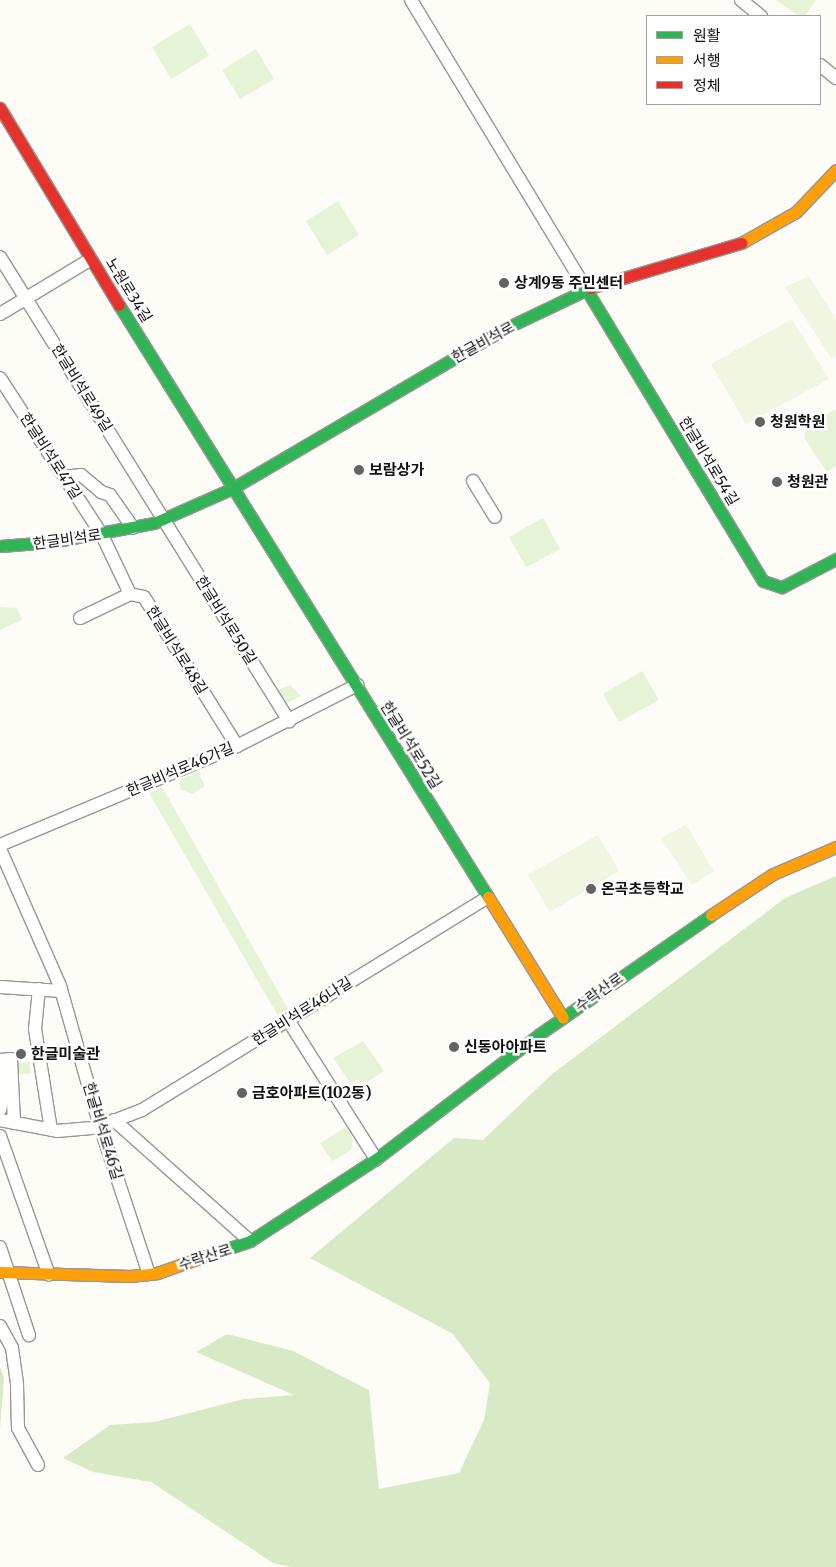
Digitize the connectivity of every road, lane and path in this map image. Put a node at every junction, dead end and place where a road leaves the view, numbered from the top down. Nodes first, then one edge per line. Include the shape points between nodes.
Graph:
1 (411, 0) edge
2 (741, 0) edge
3 (759, 15) edge
4 (821, 65) edge
5 (836, 78) edge
6 (0, 108) edge
7 (836, 170) edge
8 (0, 258) edge
9 (91, 259) junction
10 (586, 290) junction
11 (26, 298) junction
12 (0, 314) edge
13 (0, 378) edge
14 (64, 477) junction
15 (473, 481) dead end
16 (233, 488) junction
17 (495, 517) dead end
18 (164, 519) junction
19 (133, 528) junction
20 (102, 534) junction
21 (0, 546) edge
22 (836, 558) edge
23 (130, 594) junction
24 (80, 618) dead end
25 (357, 685) junction
26 (289, 721) junction
27 (236, 746) junction
28 (0, 845) edge
29 (836, 847) edge
30 (0, 849) edge
31 (488, 897) junction
32 (0, 987) edge
33 (39, 989) junction
34 (62, 991) junction
35 (563, 1018) junction
36 (288, 1020) junction
37 (0, 1060) edge
38 (0, 1068) edge
39 (0, 1110) edge
40 (0, 1120) edge
41 (114, 1120) junction
42 (14, 1122) junction
43 (100, 1126) junction
44 (51, 1130) junction
45 (0, 1136) edge
46 (376, 1159) junction
47 (250, 1241) junction
48 (0, 1247) edge
49 (5, 1272) edge
50 (149, 1274) junction
51 (49, 1275) junction
52 (0, 1326) edge
53 (29, 1335) dead end
54 (38, 1464) dead end

1 - 10 street
2 - 3 street
4 - 5 street
6 - 9 street, 노원로34길
7 - 10 street, 한글비석로 via 796,212 751,240
8 - 11 street, 한글비석로49길
9 - 11 street
9 - 16 street, 노원로34길
10 - 16 street, 한글비석로 via 504,329
10 - 22 street, 한글비석로54길 via 763,581 782,587
11 - 12 street
11 - 18 street, 한글비석로49길
13 - 14 street, 한글비석로47길
14 - 19 street via 81,475 101,492 110,495
14 - 20 street, 한글비석로47길
15 - 17 street
16 - 18 street, 한글비석로
16 - 25 street, 한글비석로52길
18 - 19 street, 한글비석로
18 - 26 street, 한글비석로50길
19 - 20 street, 한글비석로
20 - 21 street, 한글비석로 via 34,545
20 - 23 street, 한글비석로48길
23 - 24 street
23 - 27 street, 한글비석로48길 via 144,597
25 - 26 street, 한글비석로46가길
25 - 31 street, 한글비석로52길
26 - 27 street, 한글비석로46가길
27 - 28 street, 한글비석로46가길
29 - 35 street, 수락산로 via 773,874 669,942
30 - 34 street, 한글비석로46길
31 - 35 street, 한글비석로52길
31 - 36 street, 한글비석로46나길
32 - 33 street
33 - 34 street
33 - 44 street via 35,1029
34 - 43 street, 한글비석로46길
35 - 46 street, 수락산로
36 - 41 street, 한글비석로46나길 via 142,1110
36 - 46 street
37 - 42 street via 12,1059
38 - 39 street via 3,1096
40 - 42 street, 한글비석로46나길
41 - 43 street, 한글비석로46나길
41 - 47 street
42 - 44 street, 한글비석로46나길
43 - 44 street, 한글비석로46나길
43 - 50 street, 한글비석로46길
45 - 51 street
46 - 47 street, 수락산로
47 - 50 street, 수락산로
48 - 49 street
49 - 51 street, 수락산로
49 - 53 street
50 - 51 street, 수락산로
52 - 54 street via 12,1348 18,1428

